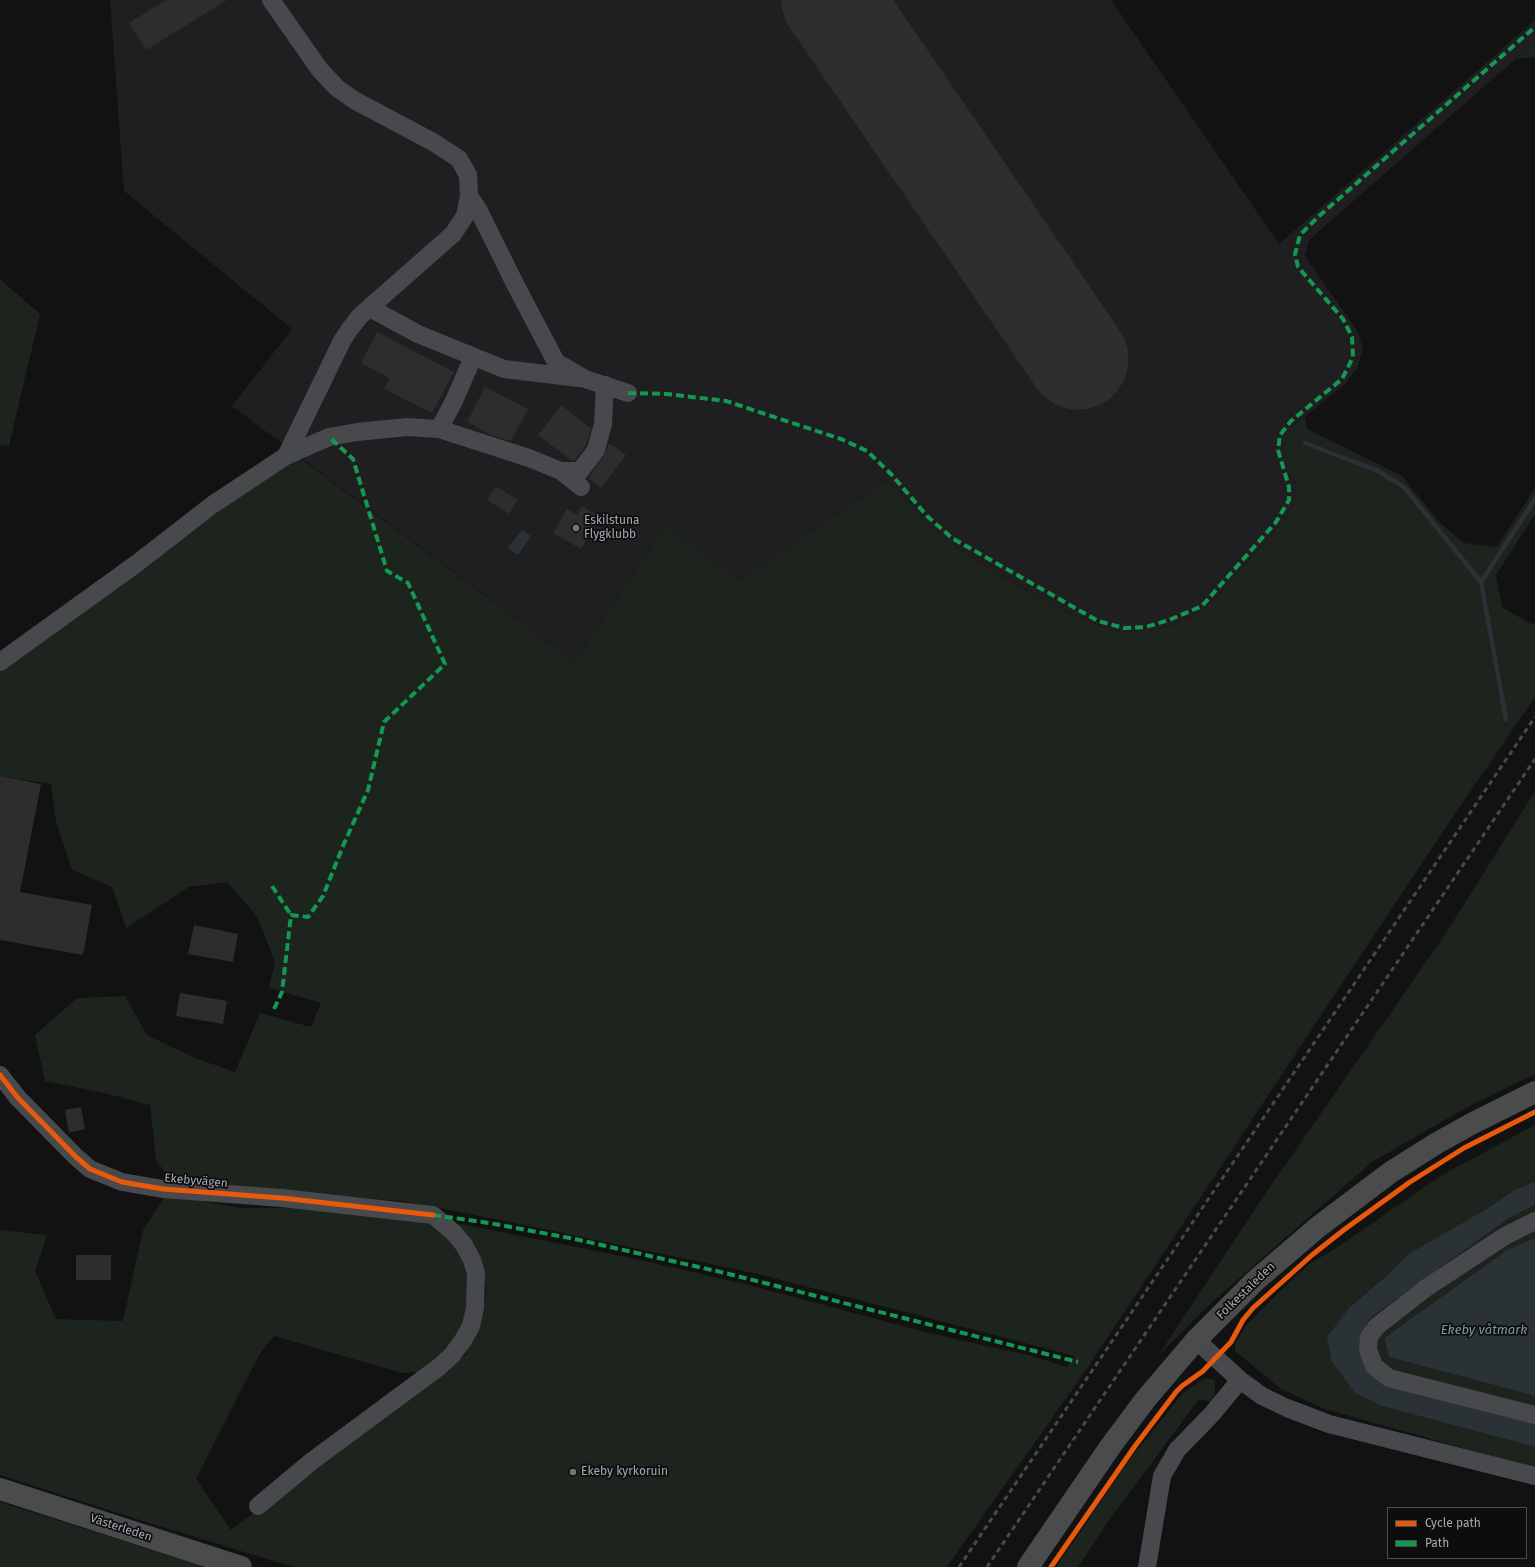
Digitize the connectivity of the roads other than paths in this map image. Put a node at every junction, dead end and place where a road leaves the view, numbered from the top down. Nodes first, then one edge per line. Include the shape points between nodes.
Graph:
1 (271, 0) edge
2 (469, 196) junction
3 (370, 308) junction
4 (474, 357) junction
5 (585, 379) junction
6 (605, 385) junction
7 (628, 393) dead end
8 (439, 429) junction
9 (286, 456) junction
10 (561, 471) junction
11 (581, 488) dead end
12 (0, 662) edge
13 (0, 1075) edge
14 (1535, 1092) edge
15 (1535, 1221) edge
16 (1196, 1340) junction
17 (1240, 1380) junction
18 (1535, 1415) edge
19 (1535, 1476) edge
20 (0, 1489) edge
21 (258, 1506) dead end
22 (241, 1567) edge
23 (1028, 1567) edge
24 (1147, 1567) edge

1 - 2 street via 320,70 337,88 354,100 433,142 458,159 468,175
2 - 3 street via 465,216 453,234
2 - 5 street via 556,362
3 - 4 street via 418,334
3 - 9 street via 360,316 342,341
4 - 5 street via 504,369
4 - 8 street
5 - 6 street
6 - 7 street
6 - 10 street via 603,424 596,450 580,471
8 - 9 street via 407,427 329,437
8 - 10 street
9 - 12 street via 212,505 136,564
10 - 11 street
13 - 21 street, Ekebyvägen via 18,1098 76,1157 90,1169 122,1182 433,1214 464,1245 476,1273 475,1308 471,1326 452,1355
14 - 16 main road, Folkestaleden via 1473,1123 1391,1172 1318,1227 1255,1280
15 - 18 street via 1505,1236 1426,1288 1376,1327 1369,1337 1368,1350 1374,1366 1389,1378
16 - 17 street
16 - 23 main road, Folkestaleden via 1145,1400 1110,1447
17 - 19 street via 1262,1396 1329,1424
17 - 24 street via 1177,1450 1162,1476
20 - 22 main road, Västerleden

